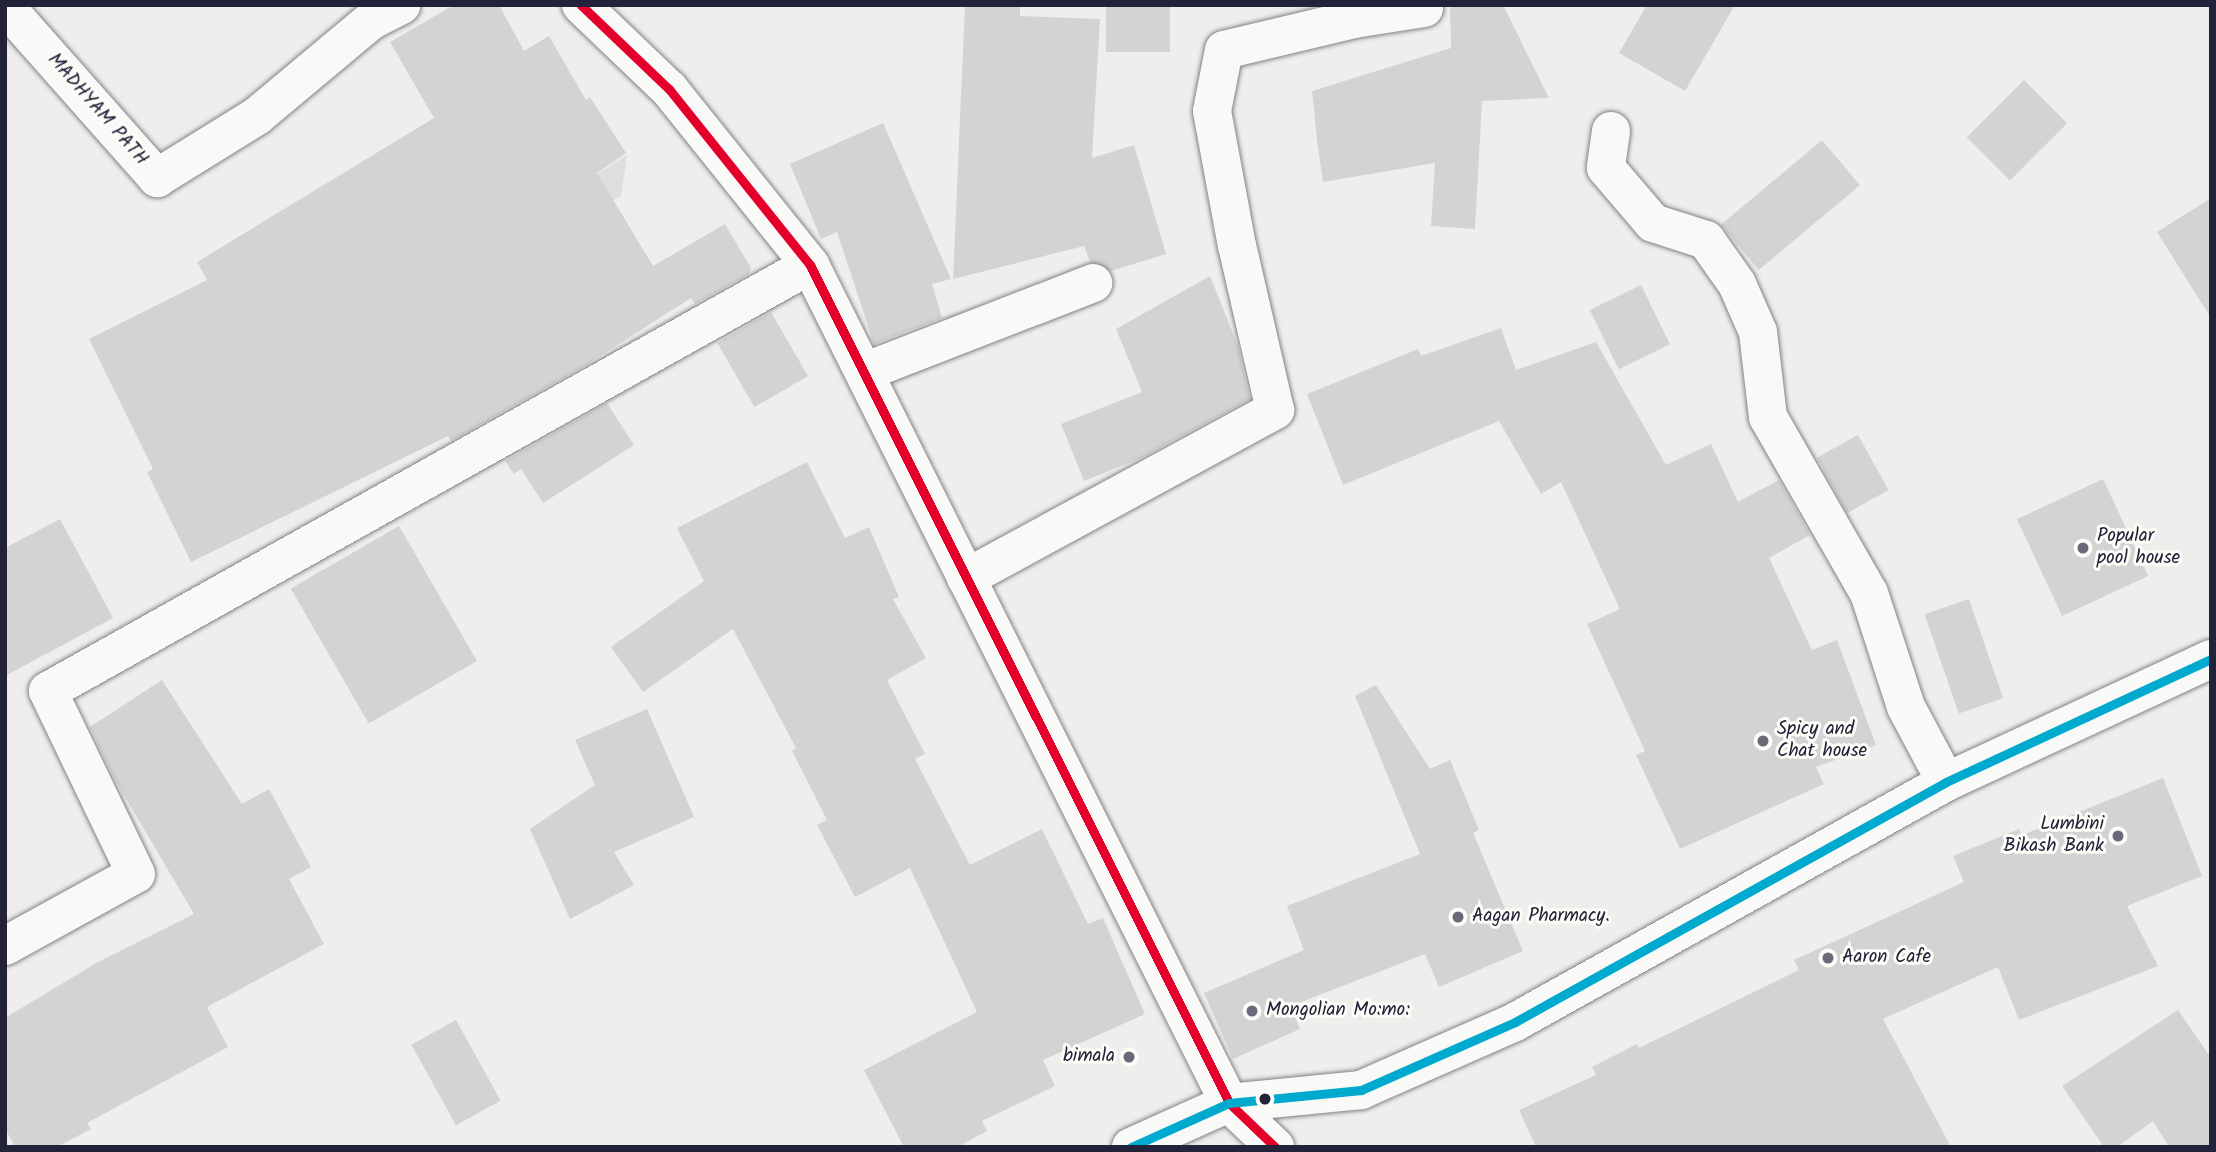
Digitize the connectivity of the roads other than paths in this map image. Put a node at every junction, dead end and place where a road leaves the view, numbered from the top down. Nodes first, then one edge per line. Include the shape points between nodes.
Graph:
1 (401, 5) edge
2 (581, 5) edge
3 (5, 6) edge
4 (1424, 8) dead end
5 (1611, 131) dead end
6 (810, 265) junction
7 (1093, 283) dead end
8 (864, 372) junction
9 (967, 578) junction
10 (2211, 659) edge
11 (1946, 782) junction
12 (5, 946) edge
13 (1229, 1102) junction
14 (1131, 1147) edge
15 (1275, 1147) edge

1 - 3 street, MADHYAM PATH via 372,20 257,116 157,178
2 - 6 street via 669,89
4 - 9 street via 1354,19 1224,50 1212,111 1275,410
5 - 11 street via 1606,168 1653,223 1706,240 1737,284 1758,332 1768,417 1869,593 1906,708
6 - 8 street
6 - 12 street via 48,691 136,874
7 - 8 street
8 - 9 street
9 - 13 street
10 - 11 street
11 - 13 street via 1516,1022 1361,1090
13 - 14 street
13 - 15 street

